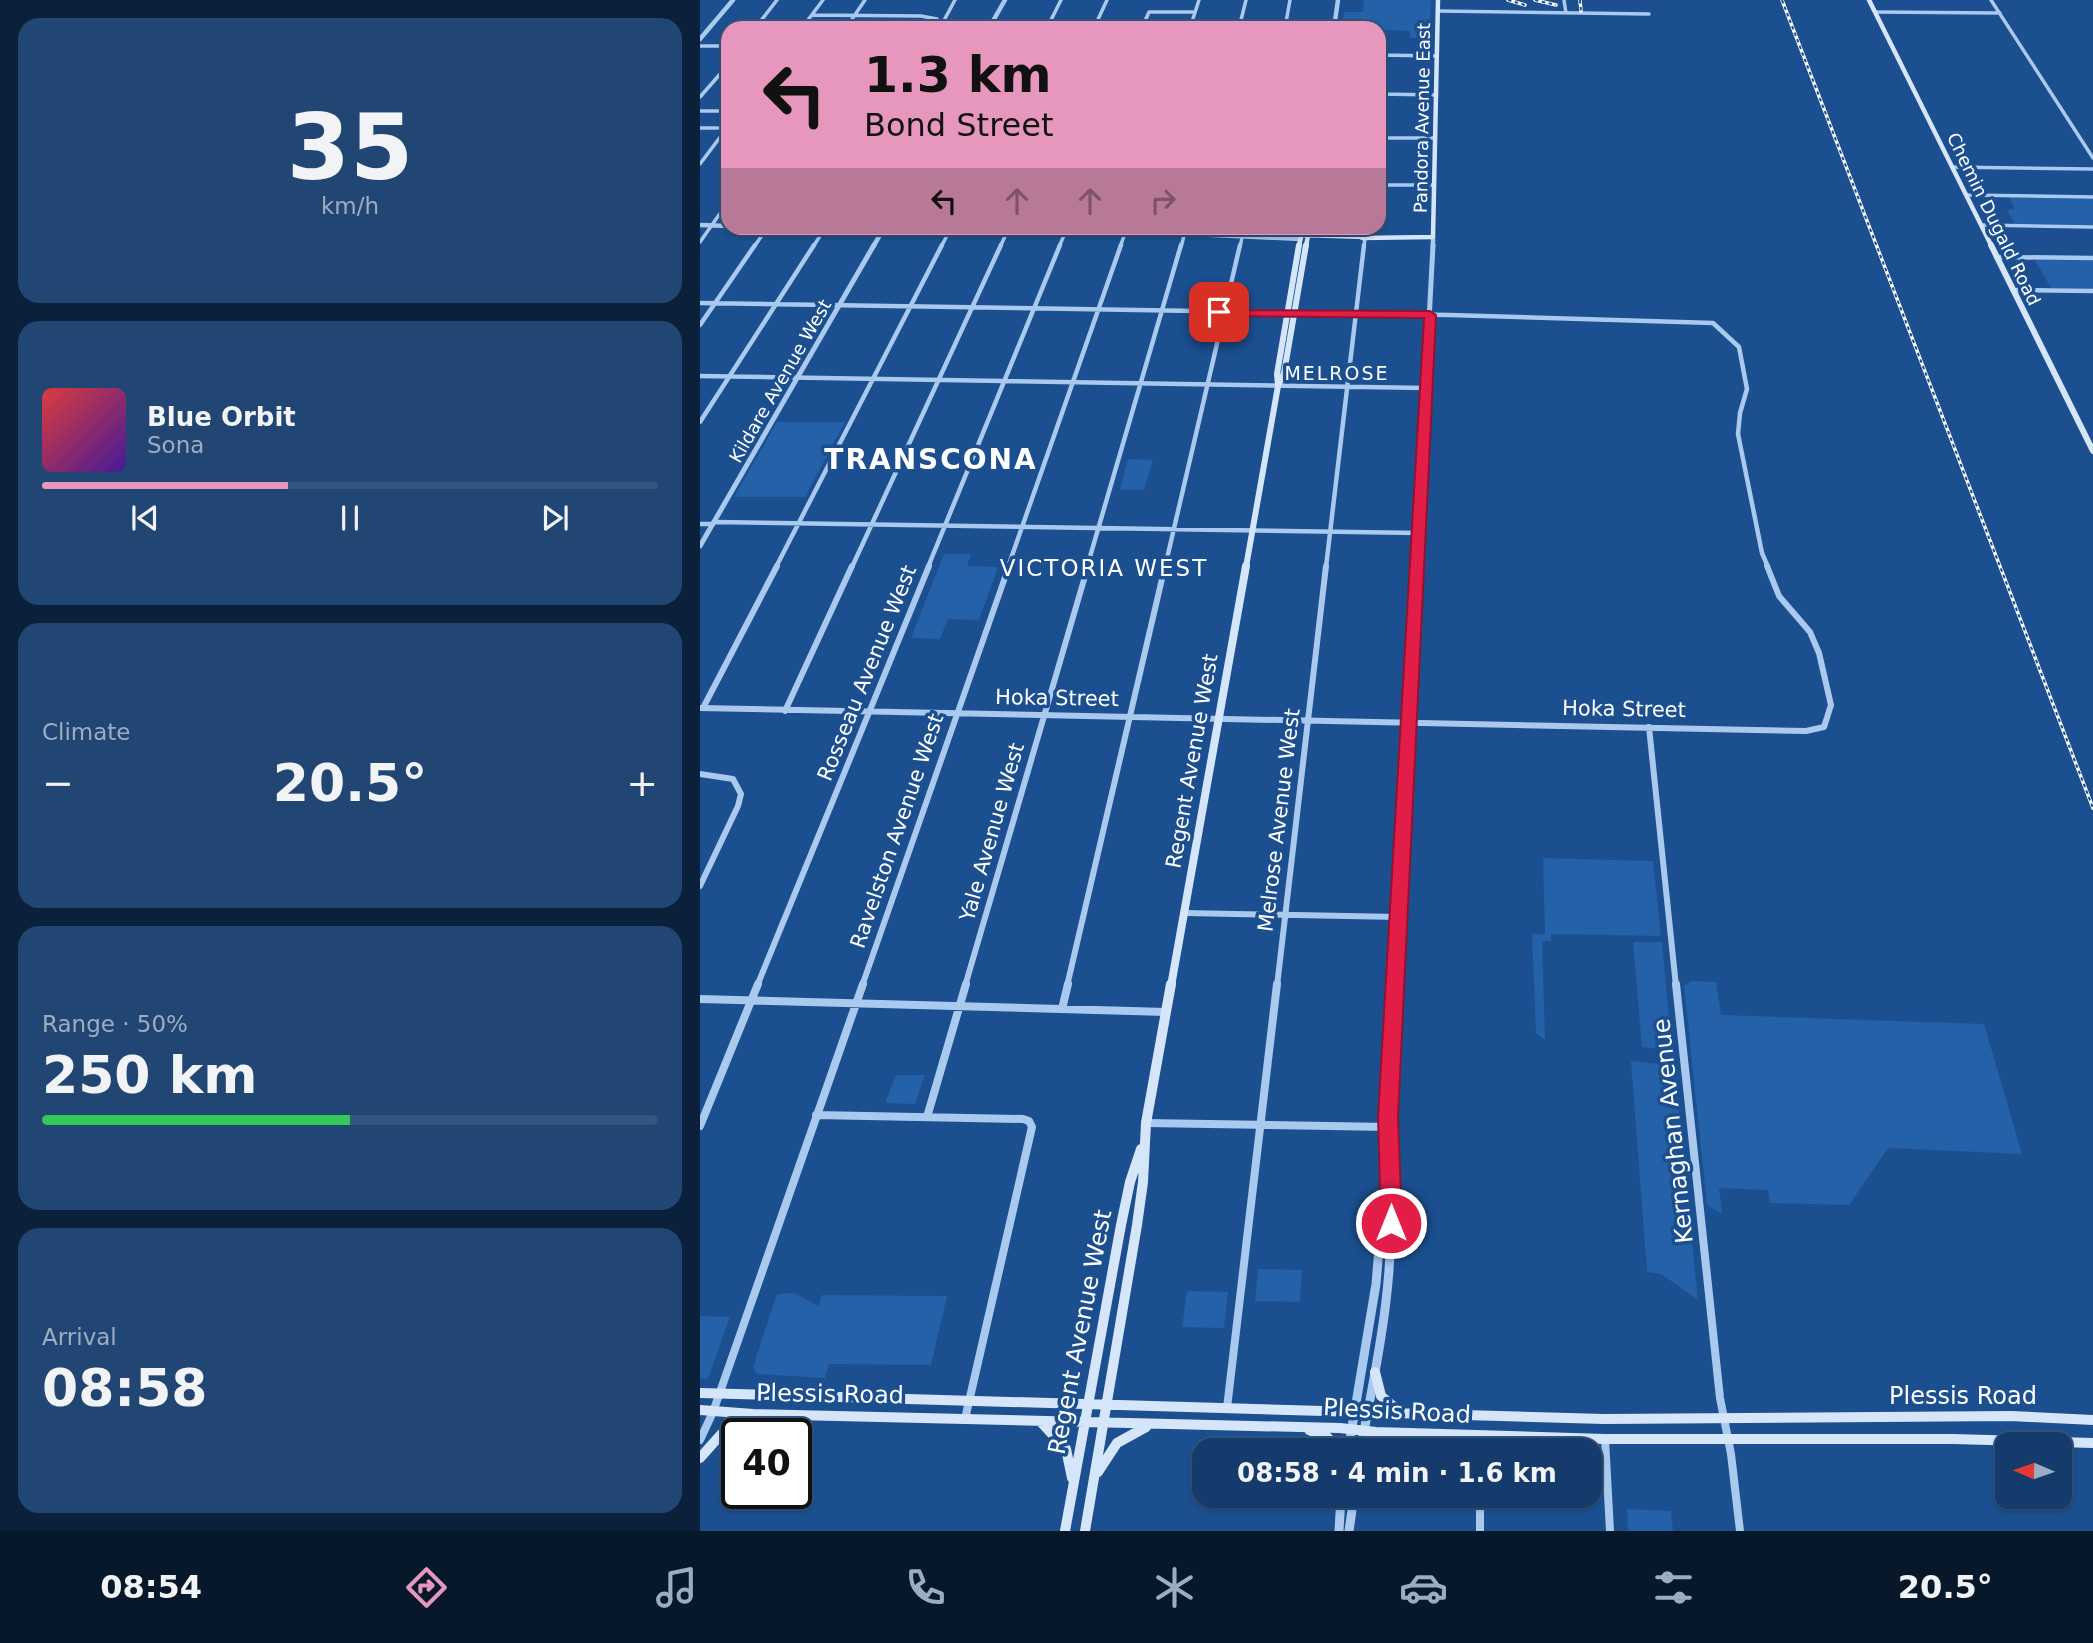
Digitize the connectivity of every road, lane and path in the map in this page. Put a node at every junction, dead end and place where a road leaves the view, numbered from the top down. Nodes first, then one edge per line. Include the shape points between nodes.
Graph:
1 (733, 0) edge
2 (777, 0) edge
3 (823, 0) edge
4 (865, 0) edge
5 (955, 0) edge
6 (1005, 0) edge
7 (1061, 0) edge
8 (1107, 0) edge
9 (1199, 0) edge
10 (1246, 0) edge
11 (1290, 0) edge
12 (1338, 0) edge
13 (1438, 0) edge
14 (1564, 0) edge
15 (1869, 0) edge
16 (1991, 0) edge
17 (1438, 11) junction
18 (1195, 12) junction
19 (1875, 12) junction
20 (1566, 13) junction
21 (2000, 13) junction
22 (1648, 14) dead end
23 (812, 15) junction
24 (855, 16) junction
25 (761, 21) edge
26 (807, 21) edge
27 (851, 21) edge
28 (938, 21) edge
29 (943, 21) edge
30 (993, 21) edge
31 (1050, 21) edge
32 (1097, 21) edge
33 (1145, 21) edge
34 (1192, 21) edge
35 (1240, 21) edge
36 (1286, 21) edge
37 (1335, 21) edge
38 (700, 39) edge
39 (700, 46) edge
40 (721, 46) edge
41 (1386, 55) edge
42 (1437, 56) junction
43 (721, 73) edge
44 (1386, 93) edge
45 (1436, 95) junction
46 (700, 97) edge
47 (700, 111) edge
48 (721, 111) edge
49 (700, 128) edge
50 (721, 128) edge
51 (721, 136) edge
52 (1386, 138) edge
53 (1435, 138) junction
54 (2093, 158) edge
55 (700, 164) edge
56 (1952, 167) junction
57 (2093, 169) edge
58 (1386, 185) edge
59 (1434, 185) junction
60 (1966, 195) junction
61 (2093, 197) edge
62 (721, 212) edge
63 (700, 225) edge
64 (1981, 225) junction
65 (712, 226) junction
66 (721, 226) edge
67 (2093, 227) edge
68 (762, 235) edge
69 (820, 235) edge
70 (881, 235) edge
71 (947, 235) edge
72 (1006, 235) edge
73 (1064, 235) edge
74 (1124, 235) edge
75 (1184, 235) edge
76 (1243, 235) edge
77 (1274, 235) edge
78 (1305, 237) junction
79 (1365, 237) junction
80 (1433, 237) junction
81 (700, 242) edge
82 (1996, 257) junction
83 (2093, 258) edge
84 (2013, 290) junction
85 (2093, 291) edge
86 (700, 303) edge
87 (715, 304) junction
88 (775, 305) junction
89 (839, 307) junction
90 (909, 308) junction
91 (972, 309) junction
92 (1034, 310) junction
93 (1097, 310) junction
94 (1163, 311) junction
95 (1225, 312) junction
96 (1292, 313) junction
97 (1356, 314) junction
98 (1430, 315) junction
99 (700, 324) edge
100 (700, 376) edge
101 (728, 377) junction
102 (798, 379) junction
103 (872, 379) junction
104 (938, 380) junction
105 (1005, 382) junction
106 (1072, 383) junction
107 (1141, 384) junction
108 (1208, 385) junction
109 (1278, 386) junction
110 (1349, 387) junction
111 (1426, 388) junction
112 (700, 422) edge
113 (2093, 451) edge
114 (713, 523) junction
115 (700, 524) edge
116 (796, 524) junction
117 (871, 525) junction
118 (946, 526) junction
119 (1022, 527) junction
120 (1099, 528) junction
121 (1173, 530) junction
122 (1252, 531) junction
123 (1330, 532) junction
124 (1419, 533) junction
125 (700, 546) edge
126 (701, 708) edge
127 (785, 711) junction
128 (870, 712) junction
129 (957, 714) junction
130 (1044, 715) junction
131 (1130, 717) junction
132 (1219, 719) junction
133 (1308, 720) junction
134 (1409, 722) junction
135 (1649, 727) junction
136 (700, 774) edge
137 (700, 886) edge
138 (1185, 913) junction
139 (1285, 915) junction
140 (1398, 917) junction
141 (700, 999) edge
142 (751, 1002) junction
143 (854, 1004) junction
144 (959, 1006) junction
145 (1062, 1009) junction
146 (1166, 1012) junction
147 (816, 1115) junction
148 (927, 1117) junction
149 (1146, 1123) junction
150 (1260, 1124) junction
151 (700, 1126) edge
152 (1388, 1127) junction
153 (1143, 1143) junction
154 (1387, 1154) junction
155 (1375, 1372) junction
156 (700, 1393) edge
157 (718, 1394) junction
158 (968, 1401) junction
159 (1087, 1403) junction
160 (1107, 1405) junction
161 (1227, 1408) junction
162 (700, 1410) edge
163 (713, 1412) junction
164 (1355, 1412) junction
165 (1368, 1412) junction
166 (753, 1414) junction
167 (1405, 1414) junction
168 (1724, 1418) junction
169 (965, 1419) junction
170 (2093, 1420) edge
171 (1041, 1422) junction
172 (1104, 1423) junction
173 (1083, 1424) junction
174 (1152, 1425) junction
175 (1303, 1428) junction
176 (1352, 1430) junction
177 (1365, 1431) junction
178 (1480, 1435) joint
179 (1328, 1438) edge
180 (1350, 1438) edge
181 (1363, 1438) edge
182 (1605, 1439) junction
183 (700, 1440) edge
184 (1728, 1440) junction
185 (2093, 1443) edge
186 (700, 1458) edge
187 (1094, 1480) junction
188 (1073, 1485) junction
189 (1340, 1508) edge
190 (1352, 1508) edge
191 (1480, 1508) edge
192 (1065, 1531) edge
193 (1085, 1531) edge
194 (1339, 1531) edge
195 (1349, 1531) edge
196 (1480, 1531) edge
197 (1610, 1531) edge
198 (1740, 1531) edge

1 - 38 street
2 - 25 street
3 - 23 street
4 - 24 street
5 - 29 street
6 - 30 street
7 - 31 street
8 - 32 street
9 - 18 street
10 - 35 street
11 - 36 street
12 - 37 street
13 - 17 main road, Pandora Avenue East
14 - 20 street
15 - 19 main road, Chemin Dugald Road
16 - 21 street
17 - 20 street
17 - 42 main road, Pandora Avenue East
18 - 33 street via 1149,12
18 - 34 street
19 - 21 street
19 - 56 main road, Chemin Dugald Road
20 - 22 street
21 - 54 street
23 - 24 street
23 - 26 street
24 - 27 street
24 - 28 street via 931,17
39 - 40 street
41 - 42 street
42 - 45 main road, Pandora Avenue East
43 - 46 street
44 - 45 street
45 - 53 main road, Pandora Avenue East
47 - 48 street
49 - 50 street
51 - 55 street
52 - 53 street
53 - 59 main road, Pandora Avenue East
56 - 57 street
56 - 60 main road, Chemin Dugald Road
58 - 59 street
59 - 80 main road, Pandora Avenue East
60 - 61 street
60 - 64 main road, Chemin Dugald Road
62 - 65 street
63 - 65 street
64 - 67 street
64 - 82 main road, Chemin Dugald Road
65 - 66 street
65 - 81 street
68 - 87 street
69 - 88 street
70 - 89 street, Kildare Avenue West
71 - 90 street
72 - 91 street
73 - 92 street, Rosseau Avenue West
74 - 93 street, Ravelston Avenue West
75 - 94 street, Yale Avenue West
76 - 95 street
77 - 78 street
78 - 79 main road
78 - 96 main road, Regent Avenue West
79 - 80 main road
79 - 97 street, Melrose Avenue West
80 - 98 street
82 - 83 street
82 - 84 main road, Chemin Dugald Road
84 - 85 street
84 - 113 main road, Chemin Dugald Road
86 - 87 street
87 - 88 street
87 - 99 street
88 - 89 street
88 - 101 street
89 - 90 street
89 - 102 street, Kildare Avenue West
90 - 91 street
90 - 103 street
91 - 92 street
91 - 104 street
92 - 93 street
92 - 105 street, Rosseau Avenue West
93 - 94 street
93 - 106 street, Ravelston Avenue West
94 - 95 street
94 - 107 street, Yale Avenue West
95 - 96 street
95 - 108 street
96 - 97 street
96 - 109 main road, Regent Avenue West
97 - 98 street
97 - 110 street, Melrose Avenue West
98 - 111 street
98 - 135 street, Hoka Street via 1707,321 1739,347 1747,389 1738,434 1762,553 1779,597 1810,632 1817,647 1831,705 1829,717 1824,727 1806,731
100 - 101 street
101 - 102 street
101 - 112 street
102 - 103 street
102 - 114 street, Kildare Avenue West
103 - 104 street
103 - 116 street
104 - 105 street
104 - 117 street
105 - 106 street
105 - 118 street, Rosseau Avenue West
106 - 107 street
106 - 119 street, Ravelston Avenue West
107 - 108 street
107 - 120 street, Yale Avenue West
108 - 109 street
108 - 121 street
109 - 110 street
109 - 122 main road, Regent Avenue West
110 - 111 street
110 - 123 street, Melrose Avenue West
111 - 124 street
114 - 115 street
114 - 116 street
114 - 125 street, Kildare Avenue West
116 - 117 street
116 - 126 street
117 - 118 street
117 - 127 street
118 - 119 street
118 - 128 street, Rosseau Avenue West
119 - 120 street
119 - 129 street, Ravelston Avenue West
120 - 121 street
120 - 130 street, Yale Avenue West
121 - 122 street
121 - 131 street
122 - 123 street
122 - 132 main road, Regent Avenue West
123 - 124 street
123 - 133 street, Melrose Avenue West
124 - 134 street
126 - 127 street, Hoka Street
127 - 128 street, Hoka Street
128 - 129 street, Hoka Street
128 - 142 street, Rosseau Avenue West
129 - 130 street, Hoka Street
129 - 143 street, Ravelston Avenue West
130 - 131 street, Hoka Street
130 - 144 street, Yale Avenue West
131 - 132 street, Hoka Street
131 - 145 street
132 - 133 street, Hoka Street
132 - 138 main road, Regent Avenue West
133 - 134 street, Hoka Street
133 - 139 street, Melrose Avenue West
134 - 135 street, Hoka Street
134 - 140 street
135 - 168 street, Kernaghan Avenue
136 - 137 street via 733,779 741,794
138 - 139 street
138 - 146 main road, Regent Avenue West
139 - 140 street
139 - 150 street, Melrose Avenue West
140 - 152 street
141 - 142 street
142 - 143 street
142 - 151 street, Rosseau Avenue West
143 - 144 street
143 - 147 street, Ravelston Avenue West
144 - 145 street
144 - 148 street, Yale Avenue West
145 - 146 street
146 - 149 main road, Regent Avenue West
147 - 148 street
147 - 157 street, Ravelston Avenue West
148 - 158 street via 1023,1119 1032,1127
149 - 150 street
149 - 153 main road, Regent Avenue West
150 - 152 street
150 - 161 street, Melrose Avenue West
152 - 154 street
153 - 159 main road, Regent Avenue West via 1130,1182
153 - 160 main road, Regent Avenue West via 1143,1182
154 - 155 street via 1390,1265
154 - 164 street via 1376,1284
155 - 165 street
155 - 167 main road via 1387,1406
156 - 157 main road, Plessis Road
157 - 158 main road, Plessis Road
157 - 163 street, Ravelston Avenue West
158 - 159 main road, Plessis Road
158 - 169 street
159 - 160 main road, Plessis Road
159 - 173 main road, Regent Avenue West
160 - 161 main road, Plessis Road
160 - 172 main road, Regent Avenue West
161 - 164 main road, Plessis Road
162 - 163 main road, Plessis Road
163 - 166 main road, Plessis Road
163 - 183 street, Ravelston Avenue West
164 - 165 main road, Plessis Road
164 - 176 street
165 - 167 main road, Plessis Road
165 - 177 street
166 - 169 main road, Plessis Road
166 - 186 main road via 733,1421
167 - 168 main road, Plessis Road
168 - 170 main road, Plessis Road via 2011,1416
168 - 184 street, Kernaghan Avenue
169 - 171 main road, Plessis Road
171 - 173 main road, Plessis Road
171 - 188 main road via 1066,1449
172 - 173 main road, Plessis Road
172 - 174 main road, Plessis Road
172 - 187 main road, Regent Avenue West
173 - 188 main road, Regent Avenue West
174 - 175 main road, Plessis Road
174 - 187 main road via 1117,1443
175 - 176 main road, Plessis Road
175 - 179 main road
176 - 177 main road, Plessis Road
176 - 180 street
177 - 178 main road, Plessis Road
177 - 181 street
178 - 182 main road, Plessis Road
182 - 184 main road, Plessis Road
182 - 197 street
184 - 185 main road, Plessis Road
184 - 198 street, Kernaghan Avenue
187 - 193 main road, Regent Avenue West
188 - 192 main road, Regent Avenue West
189 - 194 street
190 - 195 street
191 - 196 street

